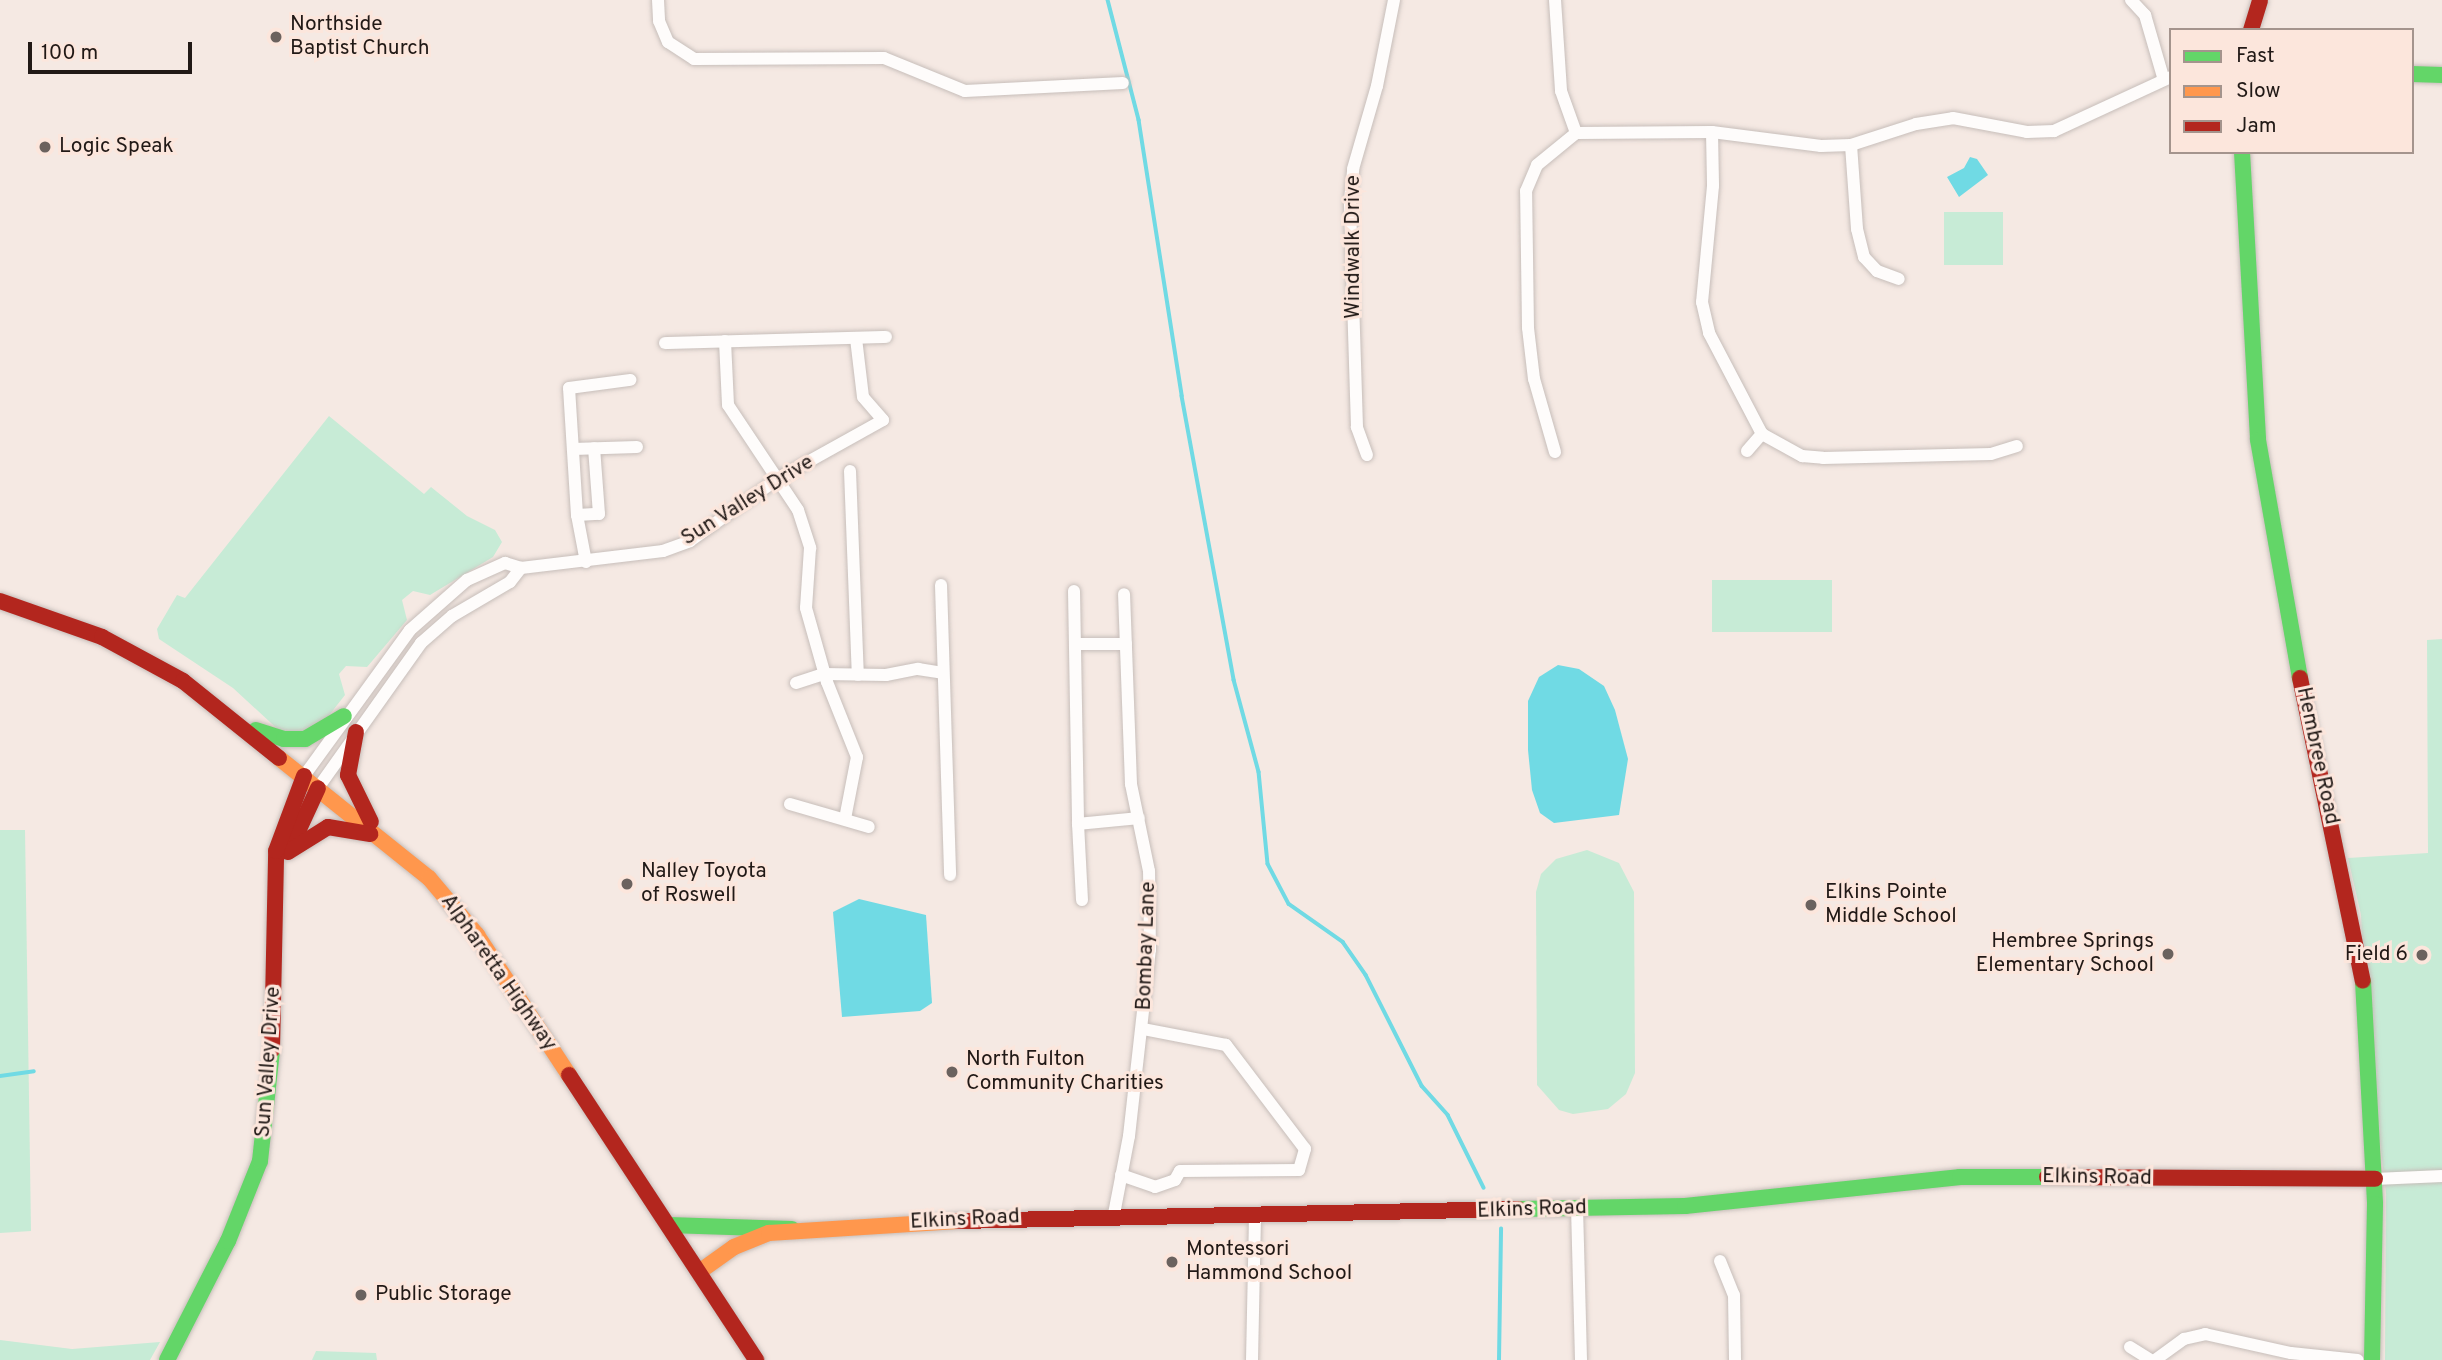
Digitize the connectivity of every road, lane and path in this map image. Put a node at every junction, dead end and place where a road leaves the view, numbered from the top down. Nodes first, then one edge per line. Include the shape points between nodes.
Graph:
1 (659, 0) edge
2 (1394, 0) edge
3 (1555, 0) edge
4 (2131, 0) edge
5 (2260, 0) edge
6 (2252, 28) edge
7 (2414, 75) edge
8 (2442, 75) edge
9 (2167, 77) edge
10 (1123, 83) dead end
11 (1712, 132) junction
12 (1576, 134) junction
13 (1851, 145) junction
14 (2242, 154) edge
15 (1899, 279) dead end
16 (886, 337) dead end
17 (856, 338) junction
18 (725, 341) junction
19 (664, 343) dead end
20 (630, 380) dead end
21 (1762, 434) junction
22 (2017, 446) dead end
23 (636, 447) dead end
24 (594, 448) junction
25 (573, 449) junction
26 (1746, 451) dead end
27 (1555, 452) dead end
28 (1367, 455) dead end
29 (850, 471) dead end
30 (779, 478) junction
31 (577, 514) junction
32 (586, 562) junction
33 (521, 568) junction
34 (942, 585) dead end
35 (1074, 591) dead end
36 (1124, 594) dead end
37 (0, 601) edge
38 (1075, 644) junction
39 (1126, 644) junction
40 (943, 673) junction
41 (824, 674) junction
42 (858, 675) junction
43 (796, 683) dead end
44 (229, 716) junction
45 (344, 716) junction
46 (356, 732) junction
47 (304, 776) junction
48 (318, 788) junction
49 (790, 804) dead end
50 (1139, 818) junction
51 (845, 819) junction
52 (1078, 824) junction
53 (869, 827) dead end
54 (380, 836) junction
55 (288, 852) junction
56 (278, 868) junction
57 (950, 875) dead end
58 (1082, 900) dead end
59 (1143, 1029) junction
60 (1121, 1175) junction
61 (2442, 1176) edge
62 (2375, 1179) junction
63 (1577, 1208) junction
64 (1255, 1213) junction
65 (1114, 1214) junction
66 (668, 1226) junction
67 (792, 1229) junction
68 (1720, 1261) dead end
69 (699, 1272) junction
70 (2130, 1347) dead end
71 (2291, 1357) edge
72 (167, 1360) edge
73 (756, 1360) edge
74 (1252, 1360) edge
75 (1581, 1360) edge
76 (1735, 1360) edge
77 (2153, 1360) edge
78 (2358, 1360) edge
79 (2372, 1360) edge

1 - 10 street via 659,21 668,42 694,59 884,58 965,91
2 - 28 street, Windwalk Drive via 1377,86 1353,169 1350,200 1357,427
3 - 12 street via 1561,91
4 - 9 street via 2145,15
5 - 6 main road
7 - 8 main road
9 - 13 street via 2077,124 2054,131 2026,132 1953,118 1916,124
11 - 12 street
11 - 13 street via 1821,146
11 - 21 street via 1713,186 1702,302 1709,333
12 - 27 street via 1538,165 1526,191 1531,354
13 - 15 street via 1857,229 1864,257 1877,271
14 - 62 main road, Hembree Road via 2258,440 2296,658 2366,993
16 - 17 street
17 - 18 street
17 - 30 street, Sun Valley Drive via 863,397 883,420
18 - 19 street
18 - 30 street via 728,405
20 - 25 street via 569,388
21 - 22 street via 1786,449 1823,458 1991,454
21 - 26 street
23 - 24 street
24 - 25 street
24 - 31 street via 599,514
25 - 31 street
29 - 42 street
30 - 32 street, Sun Valley Drive via 690,541 663,551
30 - 41 street via 798,510 810,548 806,608
31 - 32 street
32 - 33 street, Sun Valley Drive
33 - 45 street, Sun Valley Drive via 494,565 441,600 410,630
33 - 46 street via 510,582 452,615 421,643
34 - 40 street
35 - 38 street
36 - 39 street, Bombay Lane
37 - 44 main road, Alpharetta Highway via 102,636 183,681
38 - 39 street
38 - 52 street
39 - 50 street, Bombay Lane via 1131,785
40 - 42 street via 918,669
40 - 57 street
41 - 42 street
41 - 43 street
41 - 51 street via 857,757
44 - 45 main road via 271,736 297,741 326,731
44 - 47 main road, Alpharetta Highway
45 - 47 street, Sun Valley Drive
46 - 48 street
46 - 54 main road via 349,755 350,783
47 - 48 main road, Alpharetta Highway
47 - 56 main road, Sun Valley Drive via 280,834
48 - 54 main road, Alpharetta Highway
48 - 55 main road
49 - 51 street
50 - 52 street
50 - 59 street, Bombay Lane via 1149,872 1150,950
51 - 53 street
52 - 58 street
54 - 55 main road via 328,827
54 - 66 main road, Alpharetta Highway via 429,878 476,934
55 - 56 main road
56 - 72 main road, Sun Valley Drive via 272,1068 260,1161 228,1241
59 - 60 street, Bombay Lane
59 - 60 street via 1226,1045 1305,1149 1299,1170 1180,1171 1175,1180 1155,1186
60 - 65 street, Bombay Lane
61 - 62 street
62 - 63 main road, Elkins Road via 1960,1177 1760,1201
62 - 79 main road, Hembree Road
63 - 64 main road, Elkins Road
63 - 75 street
64 - 65 main road, Elkins Road
64 - 74 street
65 - 67 main road, Elkins Road
66 - 67 main road
66 - 69 main road, Alpharetta Highway
67 - 69 main road, Elkins Road via 751,1238
68 - 76 street via 1734,1295
69 - 73 main road, Alpharetta Highway
70 - 77 street
71 - 77 street via 2205,1334 2184,1339
71 - 78 street

